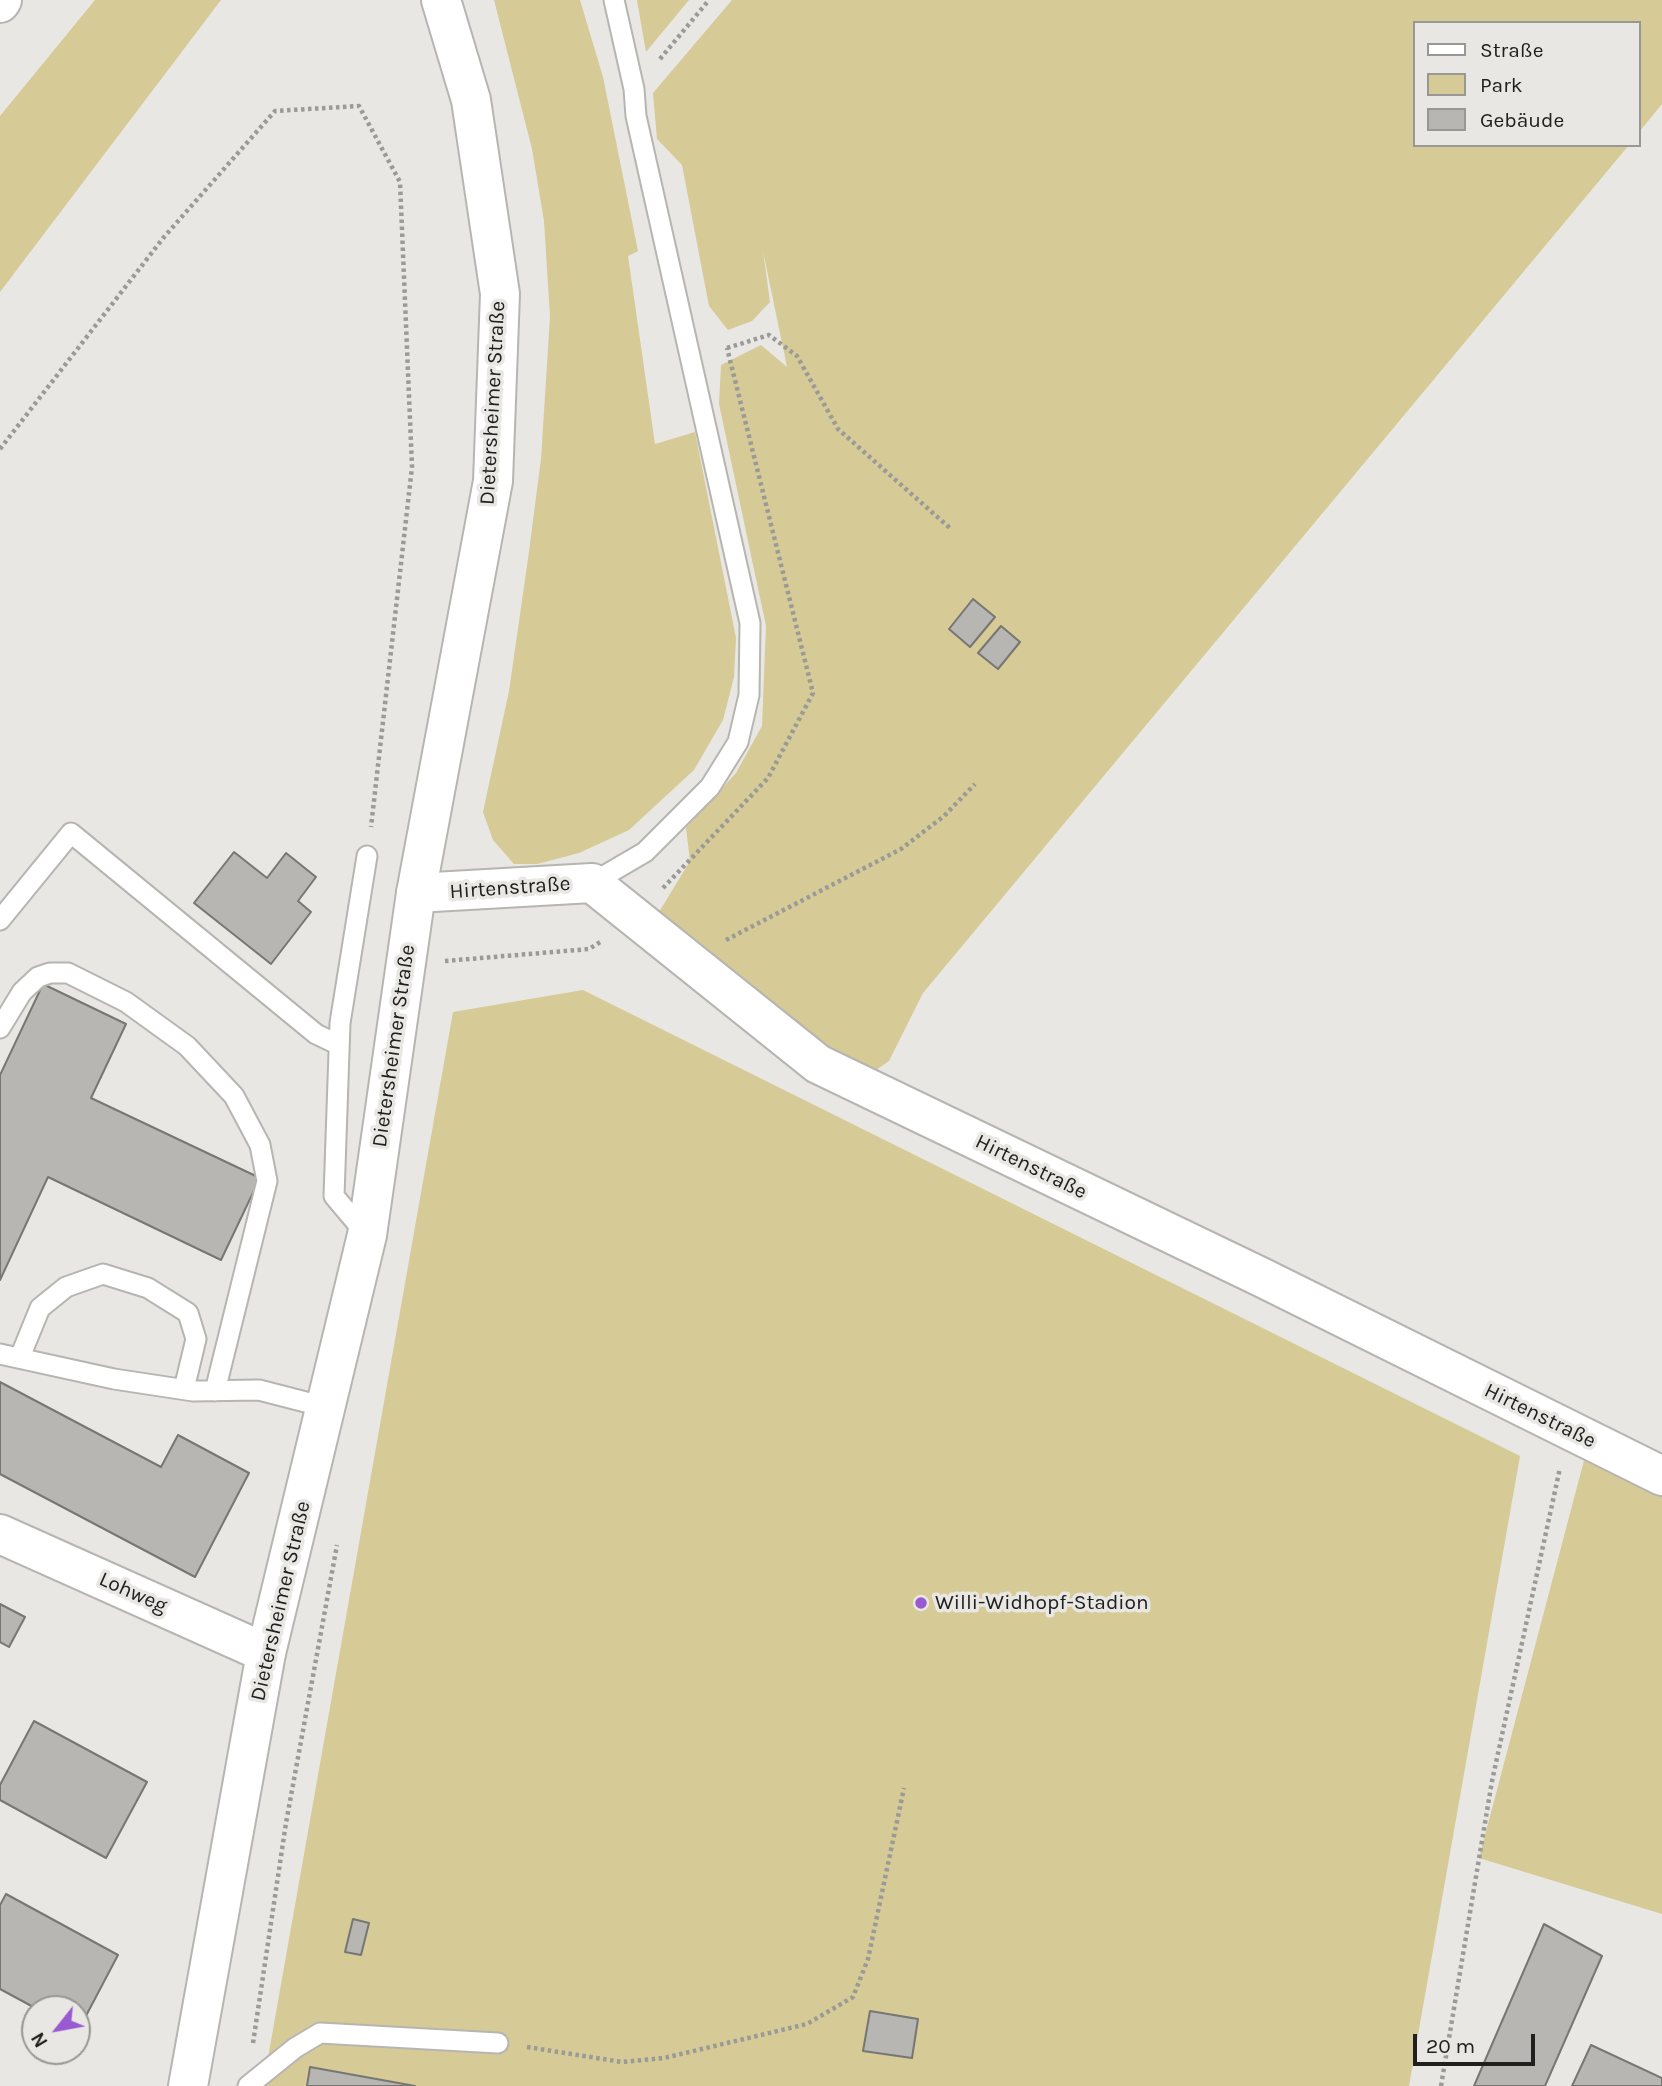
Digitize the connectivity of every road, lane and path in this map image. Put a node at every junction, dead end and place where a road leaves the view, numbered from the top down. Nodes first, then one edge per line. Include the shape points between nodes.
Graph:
1 (441, 0) edge
2 (614, 0) edge
3 (709, 0) edge
4 (634, 89) junction
5 (727, 348) junction
6 (691, 357) junction
7 (0, 449) edge
8 (951, 529) dead end
9 (975, 784) dead end
10 (367, 856) joint
11 (592, 883) junction
12 (416, 893) junction
13 (0, 920) edge
14 (638, 920) junction
15 (444, 961) dead end
16 (697, 967) junction
17 (0, 1028) edge
18 (339, 1045) junction
19 (367, 1235) junction
20 (0, 1354) edge
21 (20, 1357) junction
22 (184, 1389) junction
23 (215, 1391) junction
24 (325, 1407) junction
25 (1569, 1430) junction
26 (1662, 1476) edge
27 (0, 1534) edge
28 (267, 1653) junction
29 (904, 1788) dead end
30 (498, 2042) joint
31 (188, 2086) edge
32 (248, 2086) edge
33 (1441, 2086) edge

1 - 12 street, Dietersheimer Straße via 471,100 500,294 493,481
2 - 4 lane
3 - 4 path
4 - 6 lane via 636,116
5 - 6 path
5 - 8 path via 769,335 797,356 838,429
5 - 14 path via 813,693 768,778 667,883
6 - 11 lane via 750,624 749,695 738,741 710,787 645,852
7 - 10 path via 164,237 275,111 359,106 400,182 412,467
9 - 16 path via 944,816 901,849 743,929 706,955
10 - 18 lane
11 - 12 street, Hirtenstraße
11 - 14 street, Hirtenstraße
12 - 19 street, Dietersheimer Straße
13 - 18 lane via 71,833 316,1034
14 - 15 path via 589,949
14 - 16 street, Hirtenstraße
16 - 25 street, Hirtenstraße via 818,1065
17 - 23 lane via 22,992 38,977 68,973 126,1002 187,1046 234,1096 260,1145 267,1181
18 - 19 lane via 334,1196
19 - 24 street, Dietersheimer Straße
20 - 21 lane
21 - 22 lane via 114,1379
21 - 22 lane via 40,1308 66,1287 103,1274 148,1287 188,1313 196,1339
22 - 23 lane
23 - 24 lane via 260,1390
24 - 28 street, Dietersheimer Straße
25 - 26 street, Hirtenstraße
25 - 33 path via 1492,1781
27 - 28 street, Lohweg
28 - 31 street, Dietersheimer Straße
29 - 30 path via 867,1959 853,1997 807,2024 664,2058 622,2062
30 - 32 lane via 320,2033

